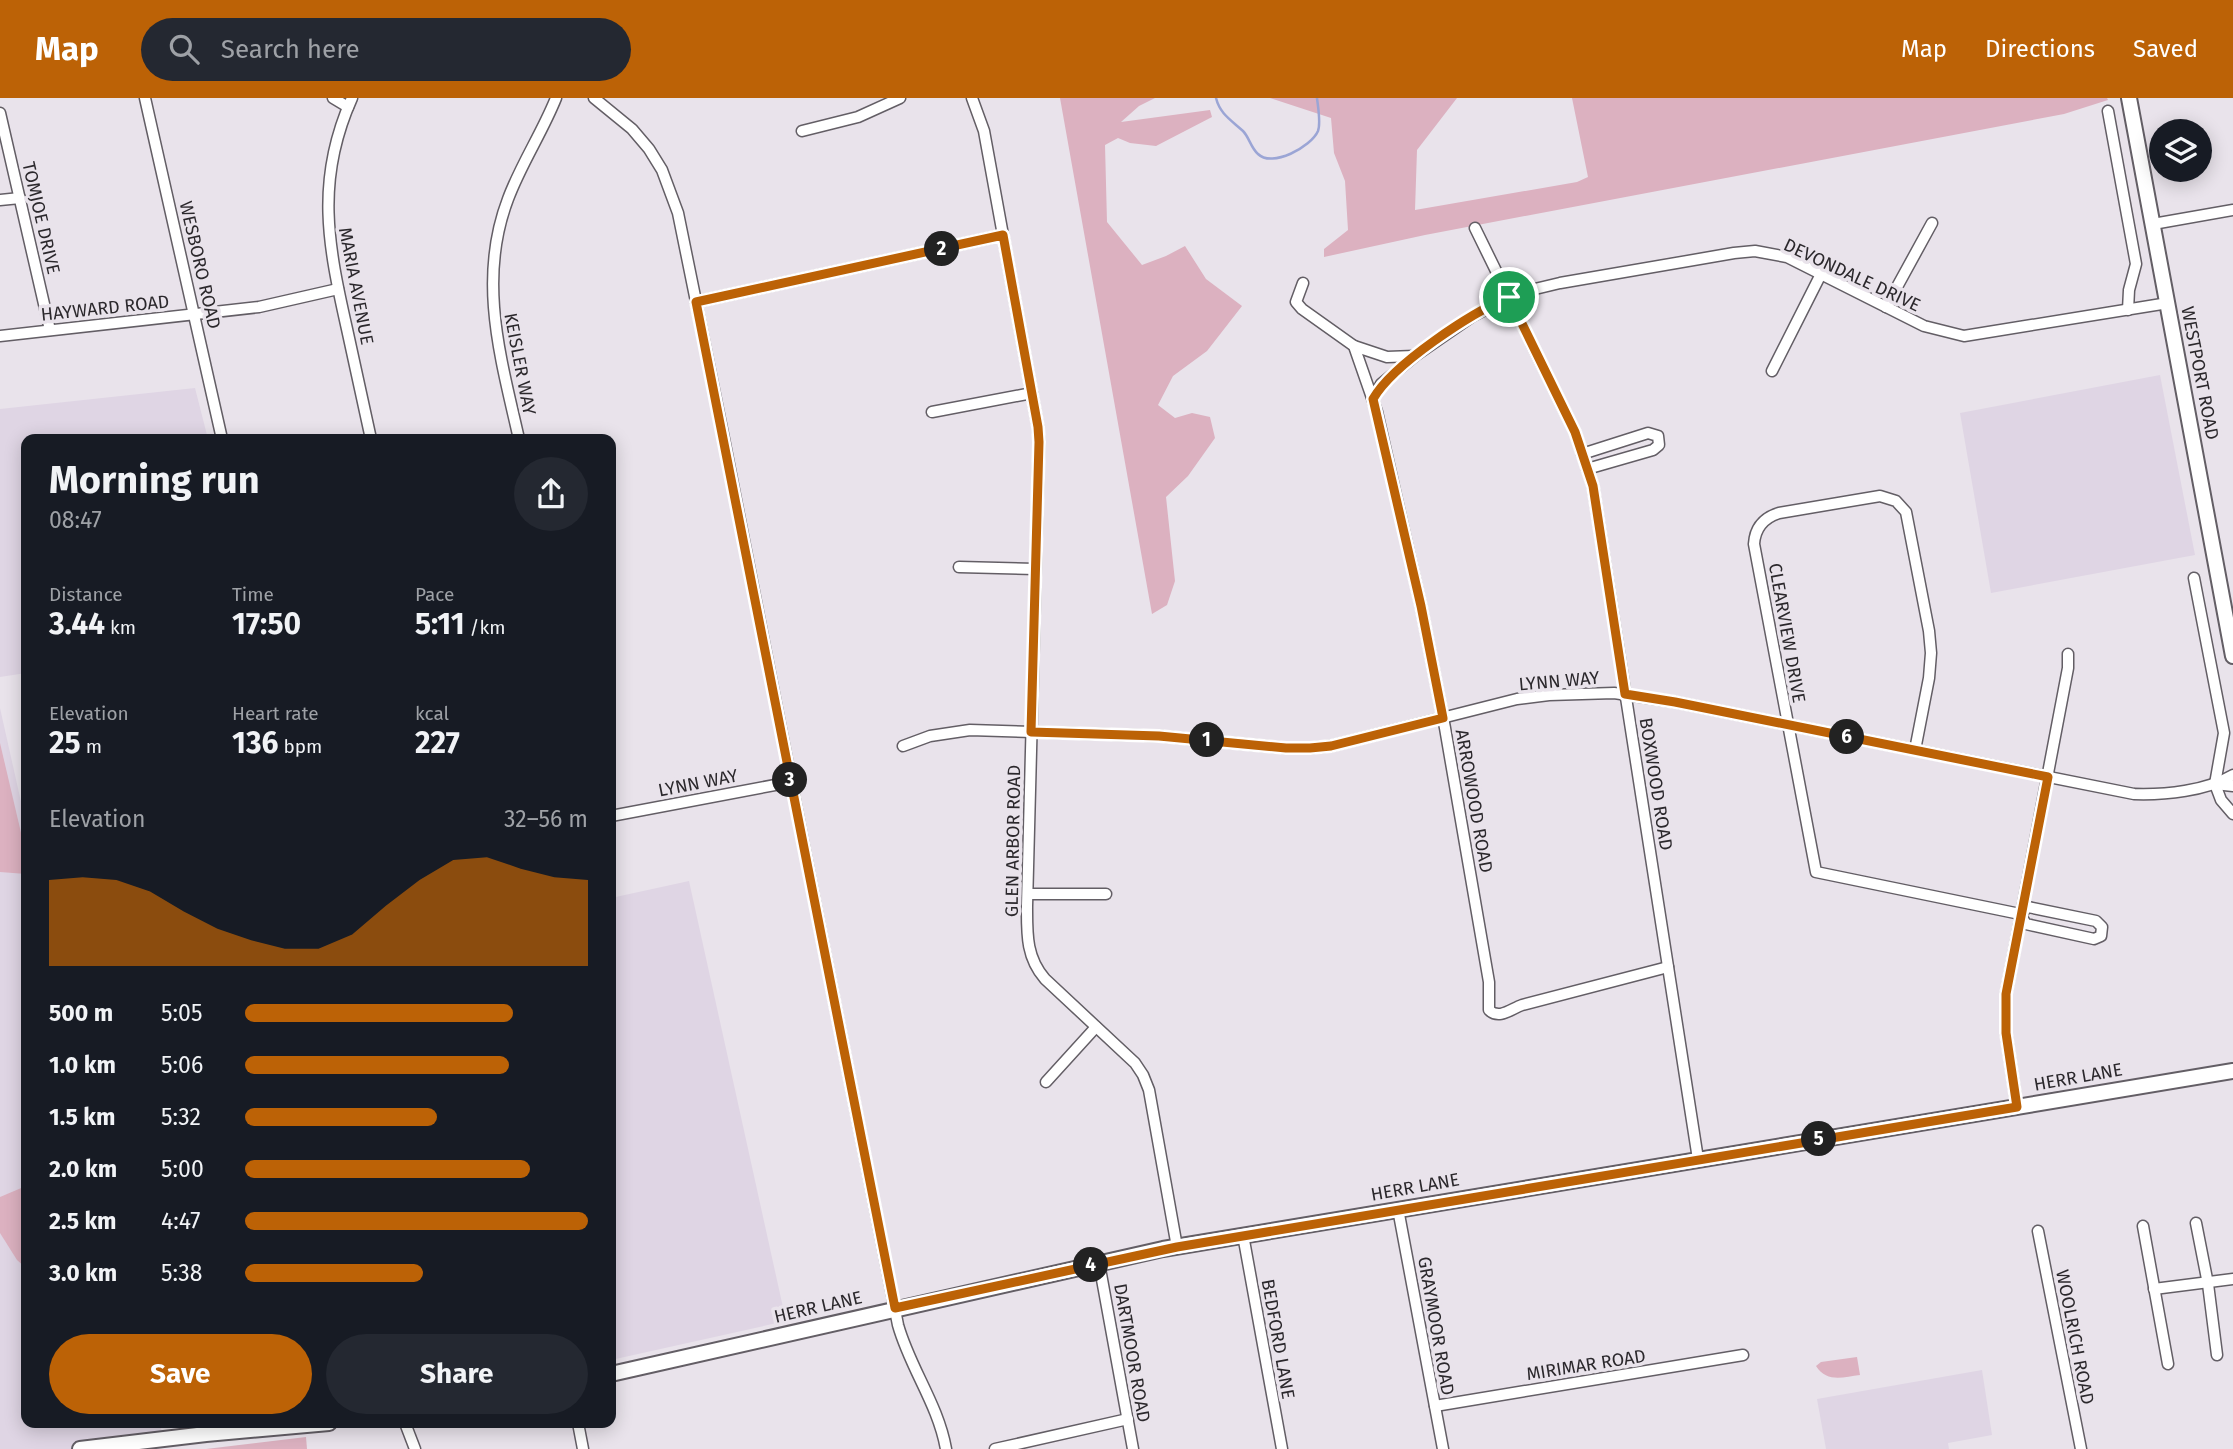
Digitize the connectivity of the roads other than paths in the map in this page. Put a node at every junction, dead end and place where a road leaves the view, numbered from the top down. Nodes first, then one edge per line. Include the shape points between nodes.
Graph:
1 (145, 98) edge
2 (333, 98) edge
3 (556, 98) edge
4 (594, 98) edge
5 (900, 98) edge
6 (972, 98) edge
7 (2129, 98) edge
8 (350, 102) edge
9 (2108, 111) dead end
10 (0, 113) edge
11 (802, 131) dead end
12 (20, 198) junction
13 (0, 200) edge
14 (2233, 211) edge
15 (1932, 223) dead end
16 (2153, 224) junction
17 (1475, 228) dead end
18 (1003, 235) junction
19 (1821, 274) junction
20 (1303, 283) dead end
21 (338, 289) junction
22 (1509, 297) junction
23 (696, 302) junction
24 (2168, 303) junction
25 (1886, 307) junction
26 (2128, 310) junction
27 (195, 314) junction
28 (50, 330) junction
29 (0, 336) edge
30 (1354, 346) junction
31 (1415, 356) junction
32 (1772, 371) dead end
33 (1032, 393) junction
34 (1373, 399) junction
35 (932, 412) dead end
36 (221, 434) edge
37 (370, 434) edge
38 (518, 434) edge
39 (1582, 454) junction
40 (1587, 469) junction
41 (959, 568) dead end
42 (1035, 569) junction
43 (2194, 578) dead end
44 (2068, 654) dead end
45 (2233, 656) edge
46 (1625, 694) junction
47 (1443, 718) junction
48 (1788, 725) junction
49 (1031, 732) junction
50 (903, 746) dead end
51 (1915, 750) junction
52 (2233, 775) edge
53 (2048, 777) junction
54 (791, 782) junction
55 (2215, 784) junction
56 (2233, 786) edge
57 (2233, 814) edge
58 (616, 815) edge
59 (1028, 894) junction
60 (1105, 894) dead end
61 (2020, 914) junction
62 (1668, 967) junction
63 (1096, 1027) junction
64 (2233, 1071) edge
65 (1046, 1082) dead end
66 (2017, 1107) junction
67 (1698, 1159) junction
68 (1398, 1209) junction
69 (2196, 1223) dead end
70 (2143, 1226) dead end
71 (2038, 1231) dead end
72 (1243, 1236) junction
73 (1177, 1247) junction
74 (1099, 1264) junction
75 (2233, 1279) edge
76 (2208, 1284) junction
77 (2154, 1289) junction
78 (895, 1308) junction
79 (1743, 1355) dead end
80 (2217, 1355) dead end
81 (2168, 1364) dead end
82 (616, 1373) edge
83 (1435, 1406) junction
84 (1128, 1419) junction
85 (273, 1428) edge
86 (407, 1428) edge
87 (579, 1428) edge
88 (80, 1449) edge
89 (415, 1449) edge
90 (583, 1449) edge
91 (946, 1449) edge
92 (995, 1449) edge
93 (1133, 1449) edge
94 (1282, 1449) edge
95 (1443, 1449) edge
96 (2081, 1449) edge

1 - 27 street, WESBORO ROAD
2 - 8 street
3 - 38 street, KEISLER WAY via 507,200 493,262 494,327
4 - 23 street via 632,129 662,170 678,214
5 - 11 street via 858,117
6 - 18 street, GLEN ARBOR ROAD via 984,131
7 - 16 main road, WESTPORT ROAD
8 - 21 street, MARIA AVENUE via 336,142 327,206
9 - 26 street via 2136,264
10 - 12 street, TOMJOE DRIVE
12 - 13 street
12 - 28 street, TOMJOE DRIVE
14 - 16 street
15 - 25 street
16 - 24 main road, WESTPORT ROAD
17 - 22 street, BOXWOOD ROAD
18 - 23 street
18 - 33 street, GLEN ARBOR ROAD
19 - 22 street, DEVONDALE DRIVE via 1775,254 1755,251 1560,283
19 - 25 street, DEVONDALE DRIVE
19 - 32 street
20 - 30 street via 1295,298 1298,305
21 - 27 street, HAYWARD ROAD via 259,307
21 - 37 street, MARIA AVENUE
22 - 31 street, DEVONDALE DRIVE
22 - 39 street, BOXWOOD ROAD
23 - 54 street
24 - 26 street, DEVONDALE DRIVE
24 - 45 main road, WESTPORT ROAD
25 - 26 street, DEVONDALE DRIVE via 1935,331 1964,336
27 - 28 street, HAYWARD ROAD
27 - 36 street, WESBORO ROAD
28 - 29 street, HAYWARD ROAD
30 - 31 street via 1387,357
30 - 34 street, ARROWOOD ROAD
31 - 34 street, DEVONDALE DRIVE via 1381,384
33 - 35 street
33 - 42 street, GLEN ARBOR ROAD via 1039,442
34 - 47 street, ARROWOOD ROAD
39 - 40 street, BOXWOOD ROAD
39 - 40 street via 1648,433 1660,440 1653,450
40 - 46 street, BOXWOOD ROAD via 1597,507
41 - 42 street
42 - 49 street, GLEN ARBOR ROAD
43 - 55 street via 2224,733
44 - 53 street
46 - 47 street, LYNN WAY via 1517,699
46 - 48 street, LYNN WAY
46 - 62 street, BOXWOOD ROAD
47 - 49 street, LYNN WAY via 1310,748
47 - 62 street, ARROWOOD ROAD via 1489,982 1489,1010 1500,1015 1522,1005
48 - 51 street, LYNN WAY
48 - 51 street, CLEARVIEW DRIVE via 1754,544 1759,526 1779,513 1888,497 1902,506 1909,522 1929,631 1929,678
48 - 61 street, CLEARVIEW DRIVE via 1816,872
49 - 50 street, LYNN WAY via 951,731
49 - 59 street, GLEN ARBOR ROAD
51 - 53 street, LYNN WAY
52 - 55 street, LYNN WAY
53 - 55 street, LYNN WAY via 2151,795
53 - 61 street
54 - 58 street, LYNN WAY
54 - 78 street
55 - 56 street, LYNN WAY
55 - 57 street
59 - 60 street
59 - 63 street, GLEN ARBOR ROAD via 1027,936 1035,966
61 - 61 street via 2028,907 2096,921 2103,932 2094,939 2026,925
61 - 66 street via 2004,1009
62 - 67 street, BOXWOOD ROAD
63 - 65 street
63 - 73 street, GLEN ARBOR ROAD via 1135,1063 1147,1082
64 - 66 main road, HERR LANE
66 - 67 main road, HERR LANE
67 - 68 main road, HERR LANE
68 - 72 main road, HERR LANE
68 - 83 street, GRAYMOOR ROAD
69 - 76 street
70 - 77 street
71 - 96 street, WOOLRICH ROAD
72 - 73 main road, HERR LANE
72 - 94 street, BEDFORD LANE
73 - 74 main road, HERR LANE
74 - 78 main road, HERR LANE
74 - 84 street, DARTMOOR ROAD
75 - 76 street
76 - 77 street
76 - 80 street
77 - 81 street
78 - 82 main road, HERR LANE
78 - 91 street via 904,1347 940,1421
79 - 83 street, MIRIMAR ROAD
83 - 95 street, GRAYMOOR ROAD
84 - 92 street
84 - 93 street, DARTMOOR ROAD
85 - 88 main road
86 - 89 street
87 - 90 street

